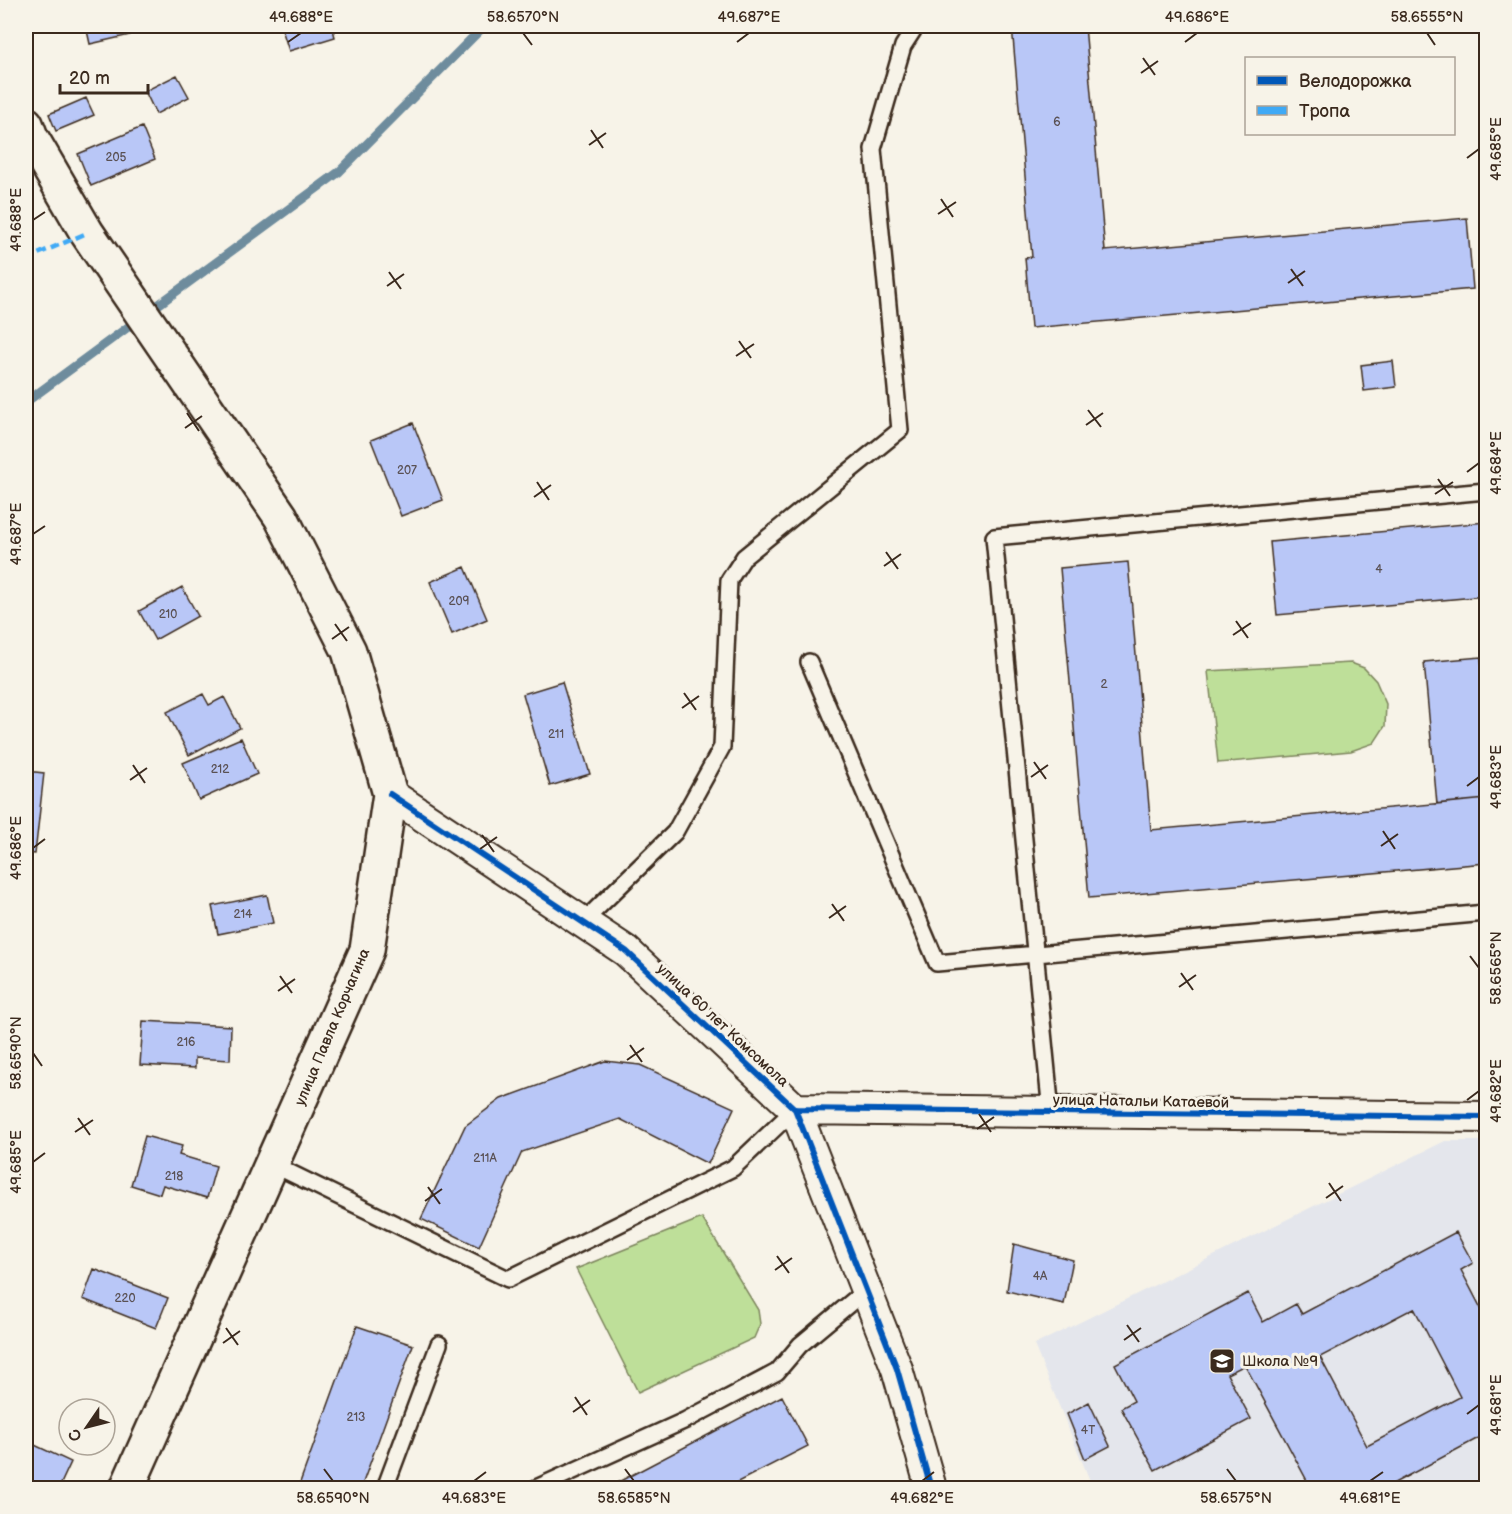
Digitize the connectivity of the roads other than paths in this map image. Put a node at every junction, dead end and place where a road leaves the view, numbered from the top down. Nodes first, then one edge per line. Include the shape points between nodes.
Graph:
1 (916, 26) edge
2 (26, 124) edge
3 (1486, 491) edge
4 (809, 662) dead end
5 (390, 794) junction
6 (1486, 913) edge
7 (584, 922) junction
8 (1036, 953) junction
9 (795, 1109) junction
10 (1051, 1112) junction
11 (1486, 1117) edge
12 (272, 1164) junction
13 (866, 1290) junction
14 (439, 1344) dead end
15 (127, 1488) edge
16 (385, 1488) edge
17 (536, 1488) edge
18 (931, 1488) edge

1 - 7 lane via 903,46 873,148 900,430 744,557 729,580 722,747 675,832
2 - 5 main road, улица Павла Корчагина via 87,233 281,517 350,651
3 - 8 lane via 994,537
4 - 8 lane via 937,963
5 - 7 street, улица 60 лет Комсомола
5 - 12 main road, улица Павла Корчагина via 367,950
6 - 8 lane
7 - 9 street, улица 60 лет Комсомола via 626,951
8 - 10 lane
9 - 10 street, улица Натальи Катаевой
9 - 12 lane via 733,1168 508,1278
9 - 13 street, улица 60 лет Комсомола
10 - 11 street, улица Натальи Катаевой
12 - 15 main road, улица Павла Корчагина
13 - 17 lane via 800,1344 777,1372 686,1420
13 - 18 street, улица 60 лет Комсомола via 897,1369
14 - 16 lane

